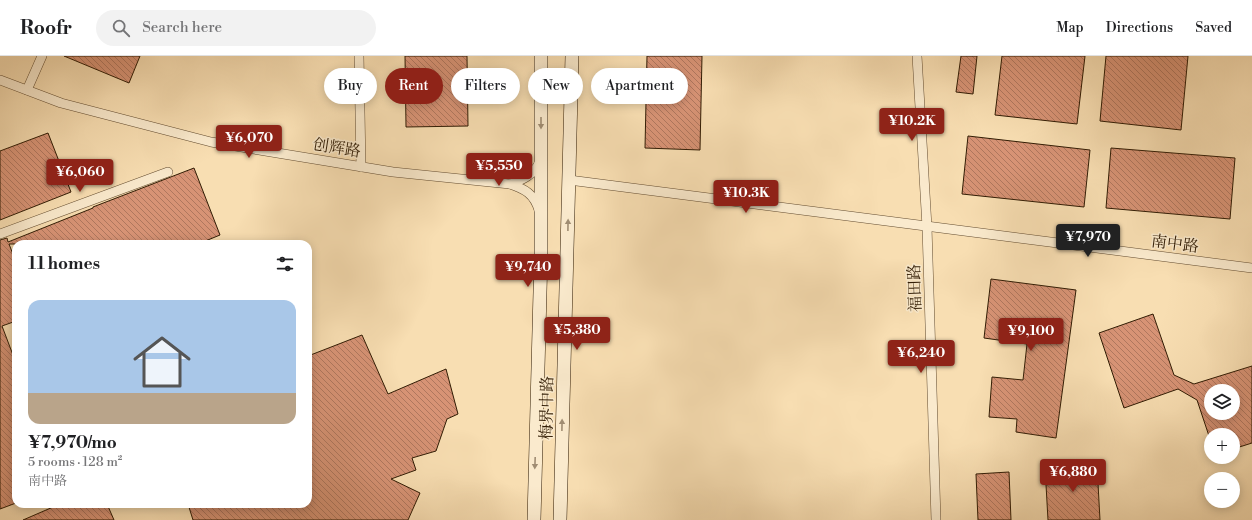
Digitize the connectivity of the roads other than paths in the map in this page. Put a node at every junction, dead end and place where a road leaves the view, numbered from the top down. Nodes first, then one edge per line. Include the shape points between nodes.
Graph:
1 (42, 56) edge
2 (359, 56) edge
3 (541, 56) edge
4 (572, 56) edge
5 (917, 56) edge
6 (0, 80) edge
7 (27, 90) junction
8 (541, 161) junction
9 (361, 166) junction
10 (168, 172) dead end
11 (569, 180) junction
12 (510, 184) junction
13 (541, 215) junction
14 (927, 227) junction
15 (0, 234) edge
16 (1252, 268) edge
17 (534, 520) edge
18 (560, 520) edge
19 (936, 520) edge

1 - 7 street
2 - 9 street
3 -> 8 main road, 梅界中路
4 - 11 main road, 梅界中路
5 - 14 street, 福田路
6 - 7 street, 创辉路
7 - 9 street, 创辉路 via 61,103 211,142
8 - 12 street via 533,174
8 - 13 main road, 梅界中路
9 - 12 street, 创辉路 via 393,172
10 - 15 street
11 - 14 street, 南中路
18 -> 11 main road, 梅界中路
12 - 13 street via 530,193
13 -> 17 main road, 梅界中路
14 - 16 street, 南中路
14 - 19 street, 福田路

